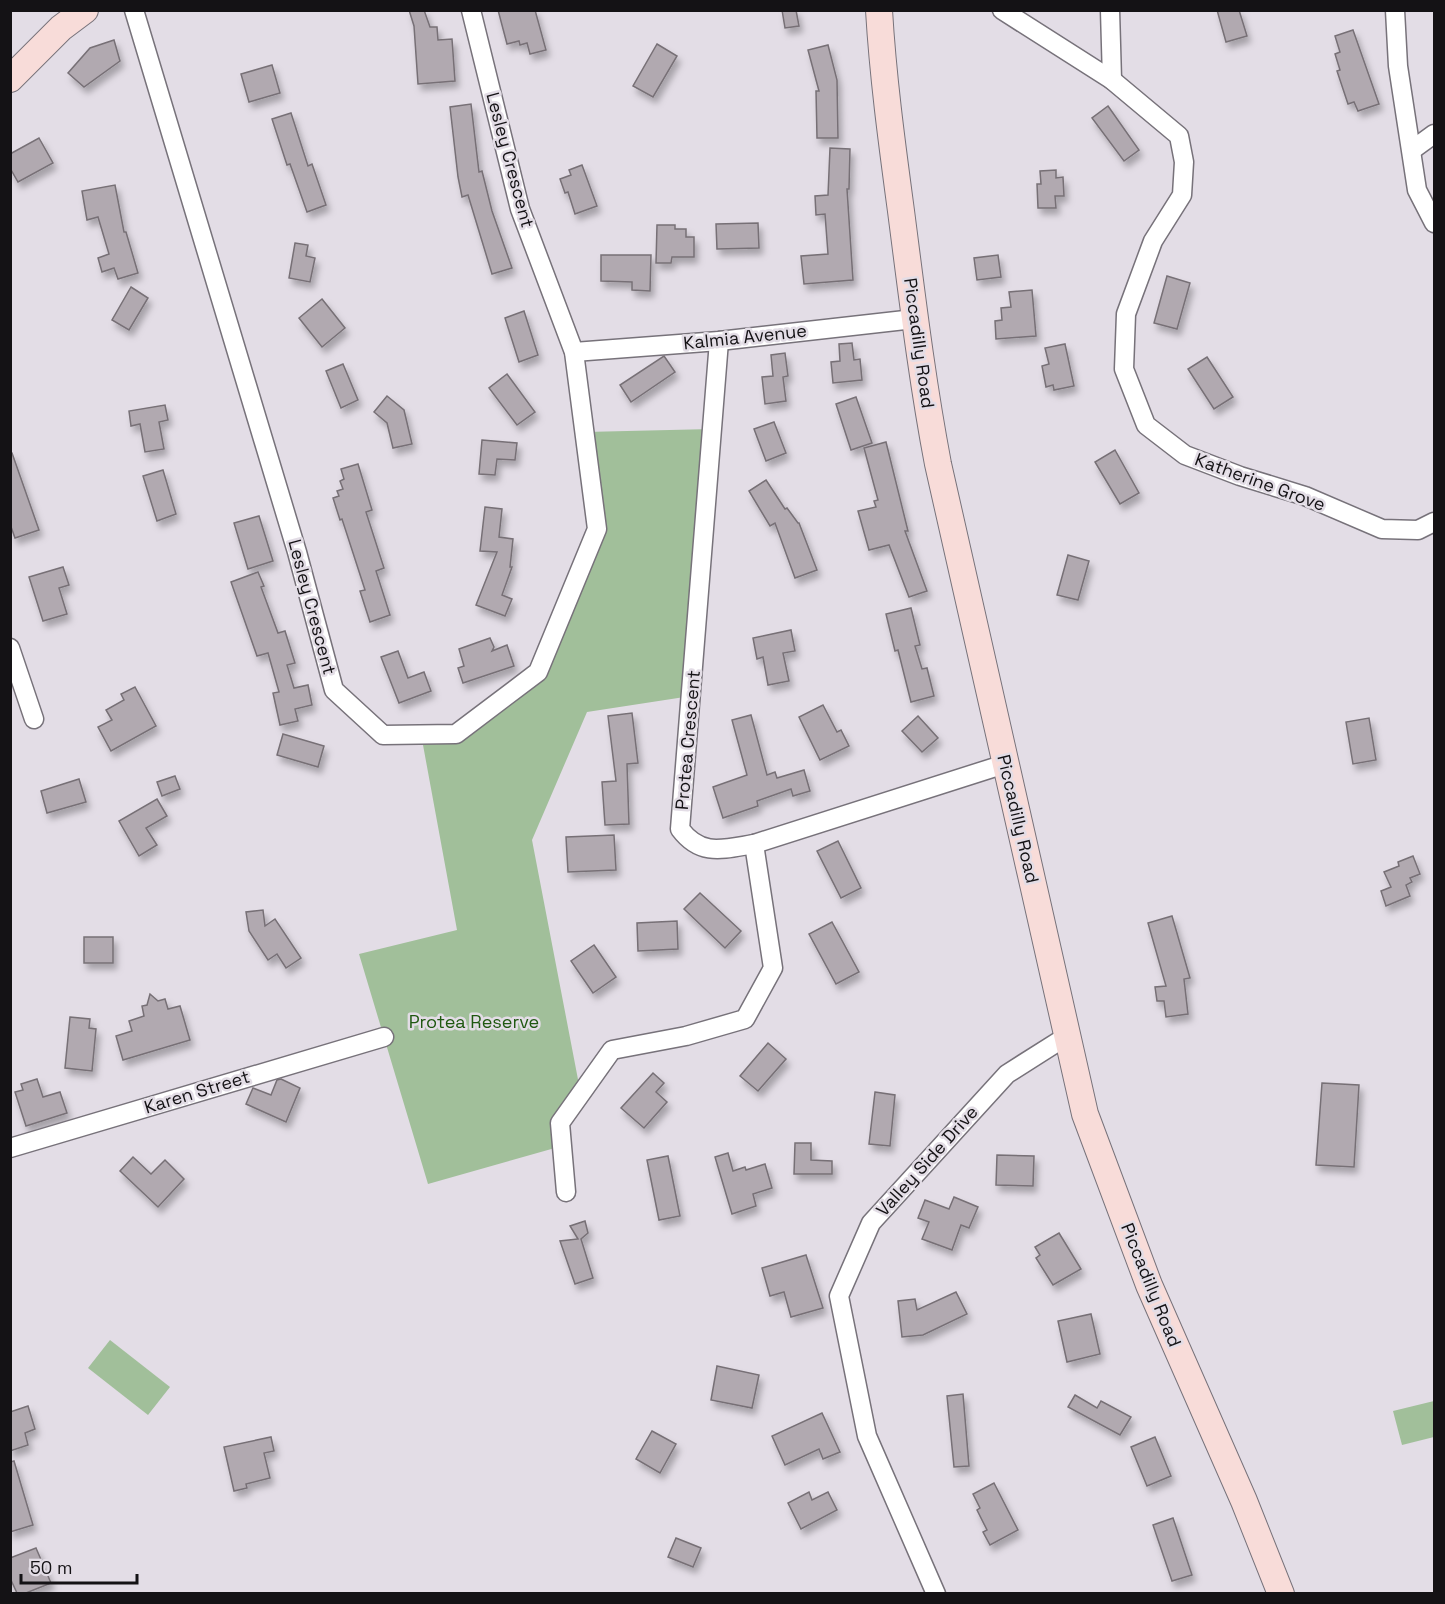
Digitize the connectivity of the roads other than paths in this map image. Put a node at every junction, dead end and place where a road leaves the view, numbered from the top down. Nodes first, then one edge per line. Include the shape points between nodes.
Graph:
1 (85, 10) edge
2 (134, 10) edge
3 (471, 10) edge
4 (879, 10) edge
5 (1002, 10) edge
6 (1110, 10) edge
7 (1395, 10) edge
8 (10, 79) edge
9 (1112, 80) junction
10 (1434, 134) edge
11 (1412, 150) junction
12 (1434, 223) edge
13 (914, 319) junction
14 (719, 341) junction
15 (574, 352) junction
16 (1434, 522) edge
17 (10, 648) edge
18 (34, 719) dead end
19 (1005, 764) junction
20 (754, 844) junction
21 (1067, 1036) junction
22 (384, 1037) dead end
23 (10, 1148) edge
24 (566, 1192) dead end
25 (936, 1593) edge
26 (1281, 1593) edge

1 - 8 main road via 61,28
2 - 15 street, Lesley Crescent via 297,552 334,690 383,735 456,734 538,672 597,529
3 - 15 street, Lesley Crescent via 520,209
4 - 13 main road, Piccadilly Road via 882,65
5 - 9 street, Katherine Grove
6 - 9 street
7 - 11 street via 1398,66
9 - 16 street, Katherine Grove via 1179,136 1184,162 1182,195 1153,241 1126,314 1125,369 1146,425 1185,455 1305,496 1382,529 1418,530
10 - 11 street
11 - 12 street via 1417,190
13 - 14 street, Kalmia Avenue
13 - 19 main road, Piccadilly Road via 938,464
14 - 15 street, Kalmia Avenue
14 - 20 street, Protea Crescent via 680,829 690,842 713,850
17 - 18 street
19 - 20 street, Protea Crescent
19 - 21 main road, Piccadilly Road
20 - 24 street via 773,968 745,1019 686,1036 612,1050 560,1123
21 - 25 street, Valley Side Drive via 1007,1074 871,1223 839,1296 867,1436
21 - 26 main road, Piccadilly Road via 1085,1114 1149,1285
22 - 23 street, Karen Street

